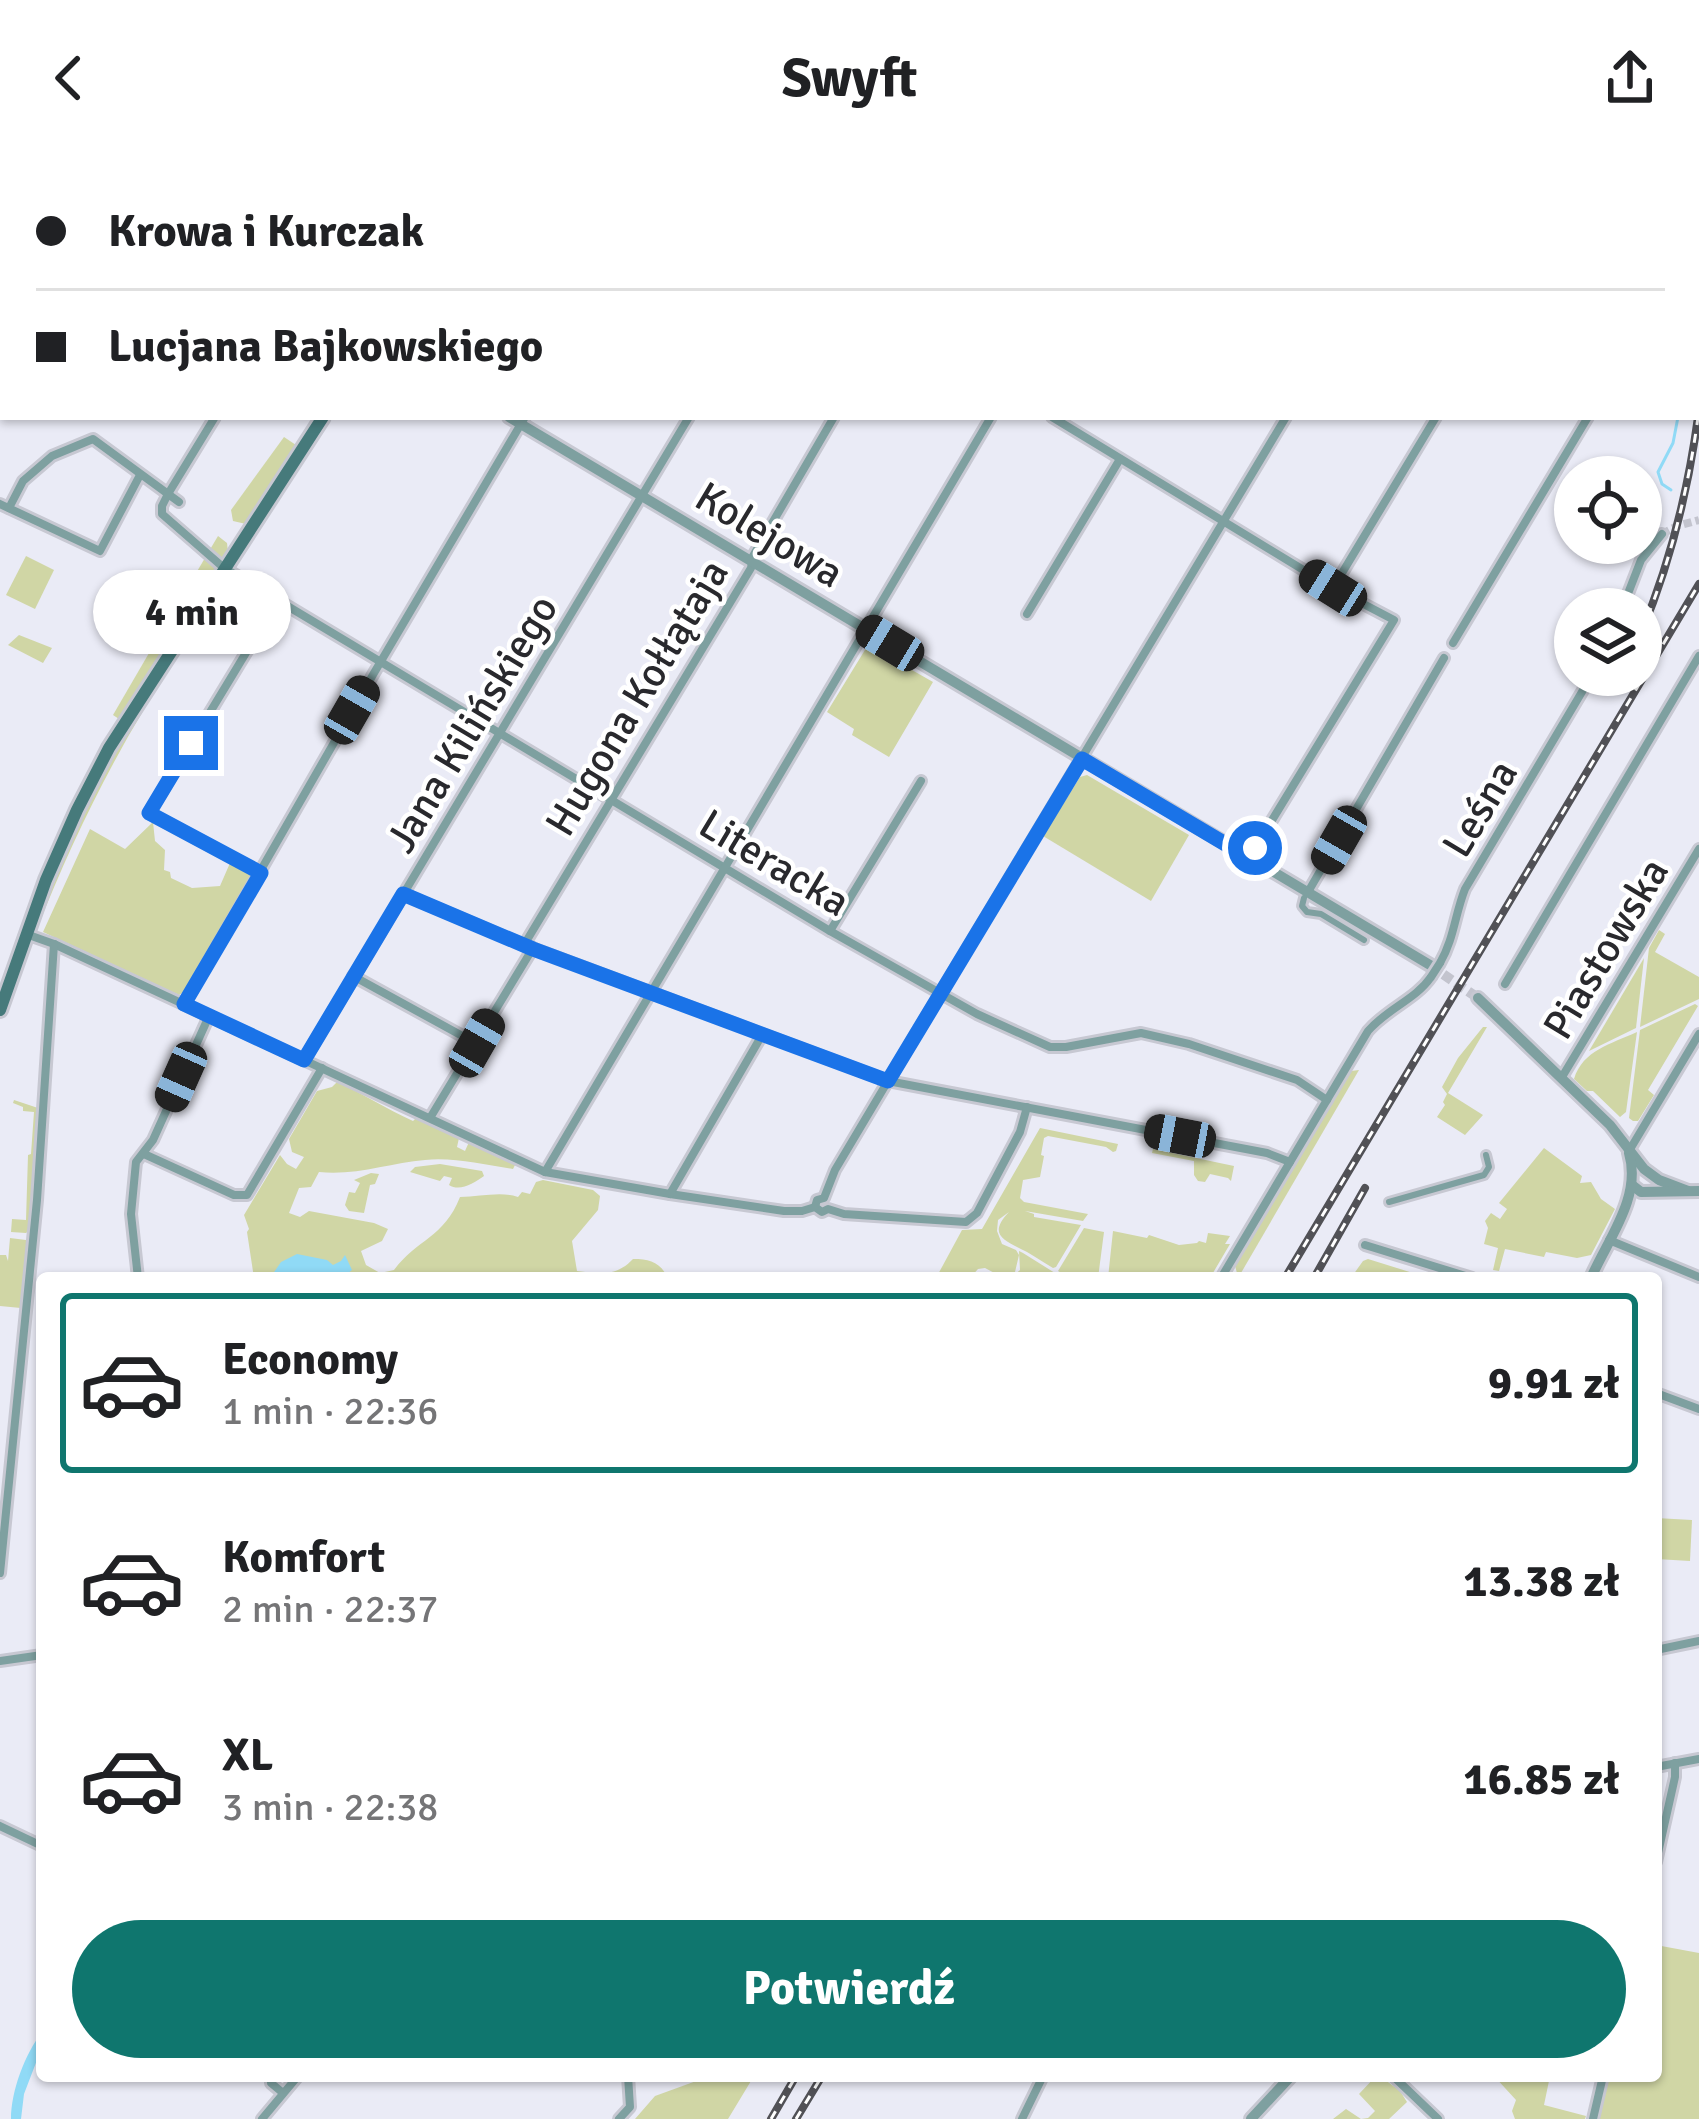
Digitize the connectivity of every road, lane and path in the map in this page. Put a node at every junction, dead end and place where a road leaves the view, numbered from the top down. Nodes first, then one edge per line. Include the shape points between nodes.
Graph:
1 (202, 420) edge
2 (212, 420) edge
3 (321, 420) edge
4 (517, 420) edge
5 (520, 420) edge
6 (687, 420) edge
7 (832, 420) edge
8 (989, 420) edge
9 (1057, 420) edge
10 (1284, 420) edge
11 (1434, 420) edge
12 (1586, 420) edge
13 (207, 428) junction
14 (1120, 459) junction
15 (141, 475) junction
16 (168, 494) junction
17 (642, 496) junction
18 (178, 502) dead end
19 (4, 506) edge
20 (1224, 521) junction
21 (752, 562) junction
22 (224, 568) junction
23 (1333, 588) junction
24 (278, 600) junction
25 (1027, 614) dead end
26 (866, 629) junction
27 (1453, 643) dead end
28 (1699, 656) edge
29 (1444, 658) dead end
30 (380, 661) junction
31 (1580, 696) edge
32 (501, 734) junction
33 (1082, 759) junction
34 (921, 781) dead end
35 (610, 798) junction
36 (1699, 848) edge
37 (1249, 858) junction
38 (725, 866) junction
39 (261, 873) junction
40 (403, 894) junction
41 (1306, 895) junction
42 (830, 931) junction
43 (25, 934) junction
44 (1364, 940) dead end
45 (54, 944) junction
46 (528, 947) junction
47 (1434, 968) junction
48 (353, 976) junction
49 (1505, 984) dead end
50 (652, 991) junction
51 (939, 995) junction
52 (1478, 998) tunnel mouth
53 (184, 1004) junction
54 (0, 1010) edge
55 (209, 1016) junction
56 (1699, 1034) edge
57 (762, 1035) junction
58 (477, 1043) junction
59 (304, 1060) junction
60 (322, 1068) junction
61 (1562, 1077) junction
62 (888, 1081) junction
63 (1327, 1100) junction
64 (1027, 1107) junction
65 (430, 1118) junction
66 (1629, 1152) junction
67 (144, 1154) junction
68 (1486, 1155) dead end
69 (1289, 1162) junction
70 (545, 1172) junction
71 (1642, 1181) junction
72 (1694, 1191) edge
73 (670, 1195) junction
74 (824, 1198) junction
75 (1389, 1202) dead end
76 (815, 1207) junction
77 (828, 1209) junction
78 (1609, 1240) junction
79 (1365, 1245) dead end
80 (137, 1272) edge
81 (1225, 1272) edge
82 (1453, 1272) edge
83 (1594, 1272) edge
84 (1699, 1277) edge
85 (1662, 1395) edge
86 (1699, 1409) edge
87 (0, 1573) edge
88 (1699, 1641) edge
89 (1662, 1648) edge
90 (36, 1656) edge
91 (0, 1660) edge
92 (1699, 1759) edge
93 (1675, 1763) junction
94 (1662, 1766) edge
95 (0, 1826) edge
96 (1662, 1835) edge
97 (36, 1843) edge
98 (271, 2082) edge
99 (293, 2082) edge
100 (628, 2082) edge
101 (1040, 2082) edge
102 (1285, 2082) edge
103 (1400, 2082) edge
104 (1601, 2082) edge
105 (283, 2093) junction
106 (262, 2119) edge
107 (619, 2119) edge
108 (1022, 2119) edge
109 (1251, 2119) edge
110 (1438, 2119) edge
111 (1592, 2119) edge

1 - 13 street
2 - 13 street
3 - 22 main road
4 - 30 street
5 - 17 street, Kolejowa
6 - 17 street, Jana Kilińskiego
7 - 21 street, Hugona Kołłątaja
8 - 26 street
9 - 14 street
10 - 20 street
11 - 23 street
12 - 27 street
13 - 16 street
14 - 20 street
14 - 25 street
15 - 16 street
15 - 19 street via 93,440 52,456
15 - 19 street via 100,551
16 - 18 street
16 - 22 street, Literacka via 162,514
17 - 21 street, Kolejowa
17 - 32 street, Jana Kilińskiego
20 - 23 street
20 - 33 street
21 - 26 street, Kolejowa
21 - 35 street, Hugona Kołłątaja
22 - 24 street, Literacka
22 - 43 main road via 109,748
23 - 37 street via 1394,620
24 - 30 street, Literacka
24 - 39 street via 149,813
26 - 33 street, Kolejowa
26 - 38 street
28 - 49 street
29 - 41 street
30 - 32 street, Literacka
30 - 39 street
31 - 47 street, Leśna via 1465,889 1454,937
32 - 35 street, Literacka
32 - 40 street, Jana Kilińskiego
33 - 37 street, Kolejowa
33 - 51 street
34 - 42 street
35 - 38 street, Literacka
35 - 46 street, Hugona Kołłątaja
36 - 61 street, Piastowska
37 - 41 street, Kolejowa
38 - 42 street, Literacka
38 - 50 street
39 - 53 street
40 - 46 street
40 - 48 street, Jana Kilińskiego
41 - 44 street via 1306,912
41 - 47 street, Kolejowa
42 - 51 street, Literacka
43 - 45 street
43 - 54 main road
45 - 53 street
45 - 87 street
46 - 50 street
46 - 58 street, Hugona Kołłątaja
47 - 63 street via 1368,1031
48 - 58 street
48 - 59 street, Jana Kilińskiego
50 - 57 street
50 - 70 street
51 - 62 street
51 - 63 street, Literacka via 1051,1047 1141,1033 1297,1080
52 - 61 street
53 - 55 street
55 - 59 street
55 - 67 street
56 - 66 street
57 - 62 street
57 - 73 street
58 - 65 street, Hugona Kołłątaja
59 - 60 street
60 - 65 street
60 - 67 street via 247,1196
61 - 66 street
62 - 64 street
62 - 74 street
63 - 69 street
64 - 69 street
64 - 77 street via 966,1222
65 - 70 street
66 - 71 street
67 - 80 street via 136,1162 131,1214
68 - 75 street via 1484,1175
69 - 81 street
70 - 73 street
71 - 72 street
71 - 78 street
73 - 76 street via 784,1211
74 - 76 street
74 - 77 street
76 - 77 street
78 - 83 street
78 - 84 street
79 - 82 street
85 - 86 street
88 - 89 street
90 - 91 street
92 - 93 street
93 - 94 street
93 - 96 street
95 - 97 street
98 - 105 street
99 - 105 street
100 - 107 street via 630,2108
101 - 108 street
102 - 109 street
103 - 110 street
104 - 111 street
105 - 106 street

